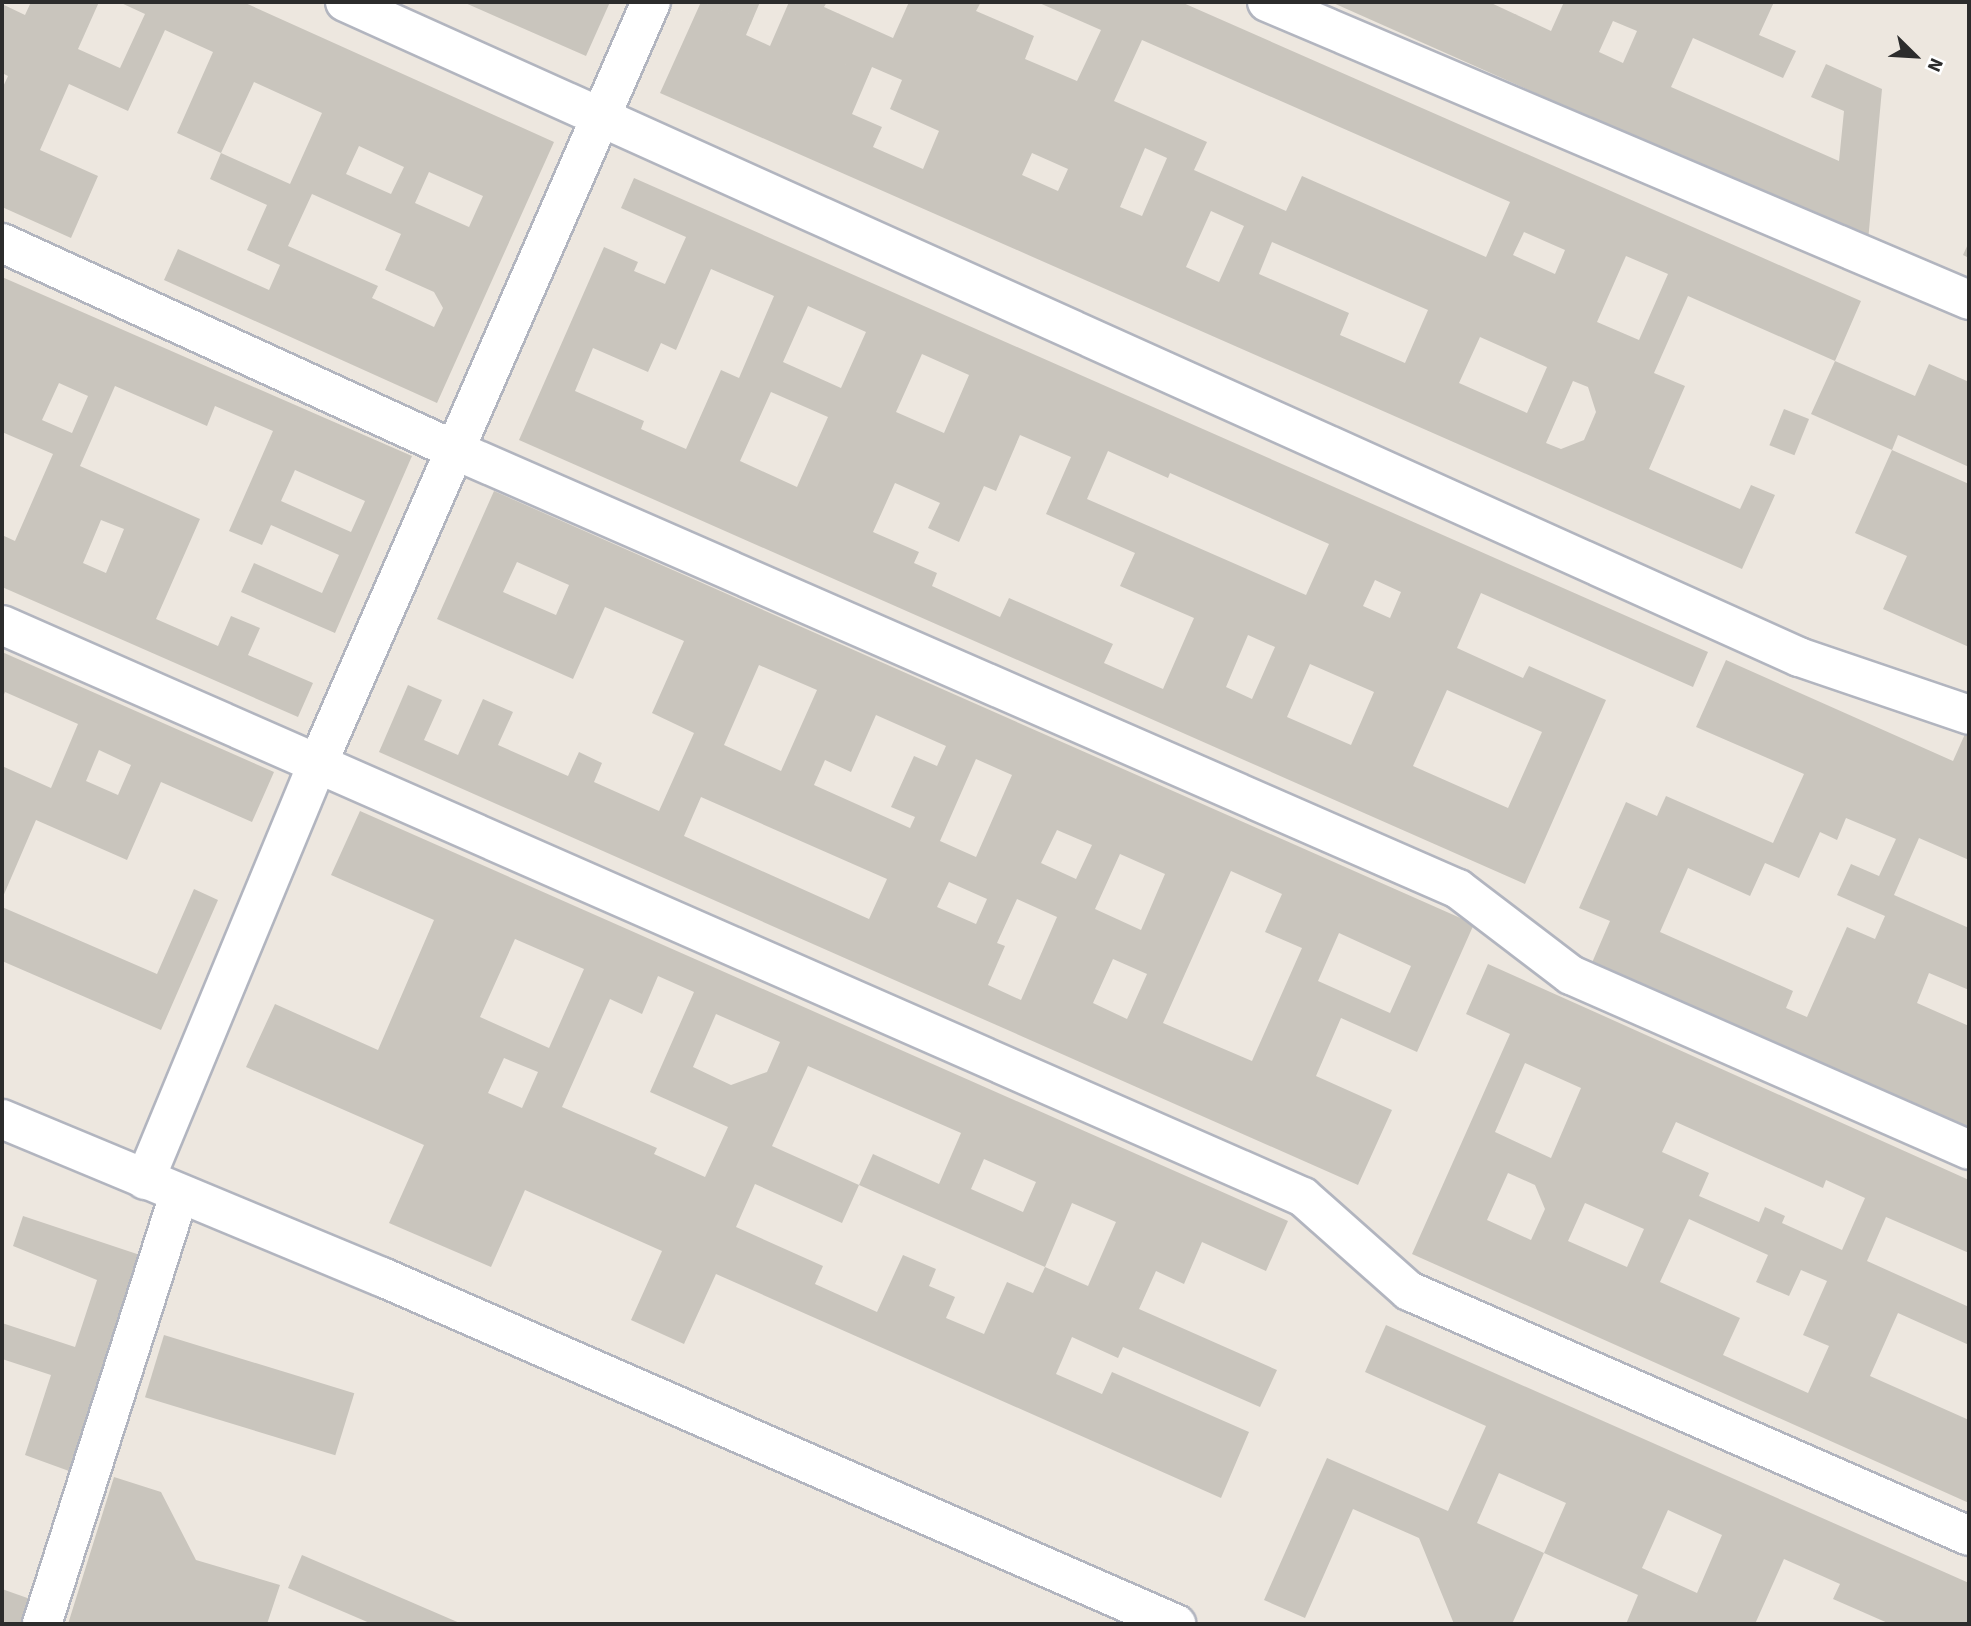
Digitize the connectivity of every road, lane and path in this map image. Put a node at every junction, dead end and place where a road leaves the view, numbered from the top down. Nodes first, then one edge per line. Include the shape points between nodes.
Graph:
1 (345, 2) edge
2 (651, 2) edge
3 (1267, 2) edge
4 (598, 115) junction
5 (2, 243) edge
6 (1969, 300) edge
7 (457, 451) junction
8 (2, 625) edge
9 (1969, 715) edge
10 (317, 765) junction
11 (2, 1119) edge
12 (1969, 1150) edge
13 (145, 1180) junction
14 (179, 1196) junction
15 (1969, 1536) edge
16 (43, 1624) edge
17 (1176, 1624) edge

1 - 4 street
2 - 4 street
3 - 6 street
4 - 7 street
4 - 9 street via 1799,657
5 - 7 street
7 - 10 street
7 - 12 street via 1458,889 1571,975
8 - 10 street
10 - 13 street
10 - 15 street via 1303,1197 1409,1292
11 - 13 street
13 - 14 street
14 - 16 street
14 - 17 street via 382,1277

